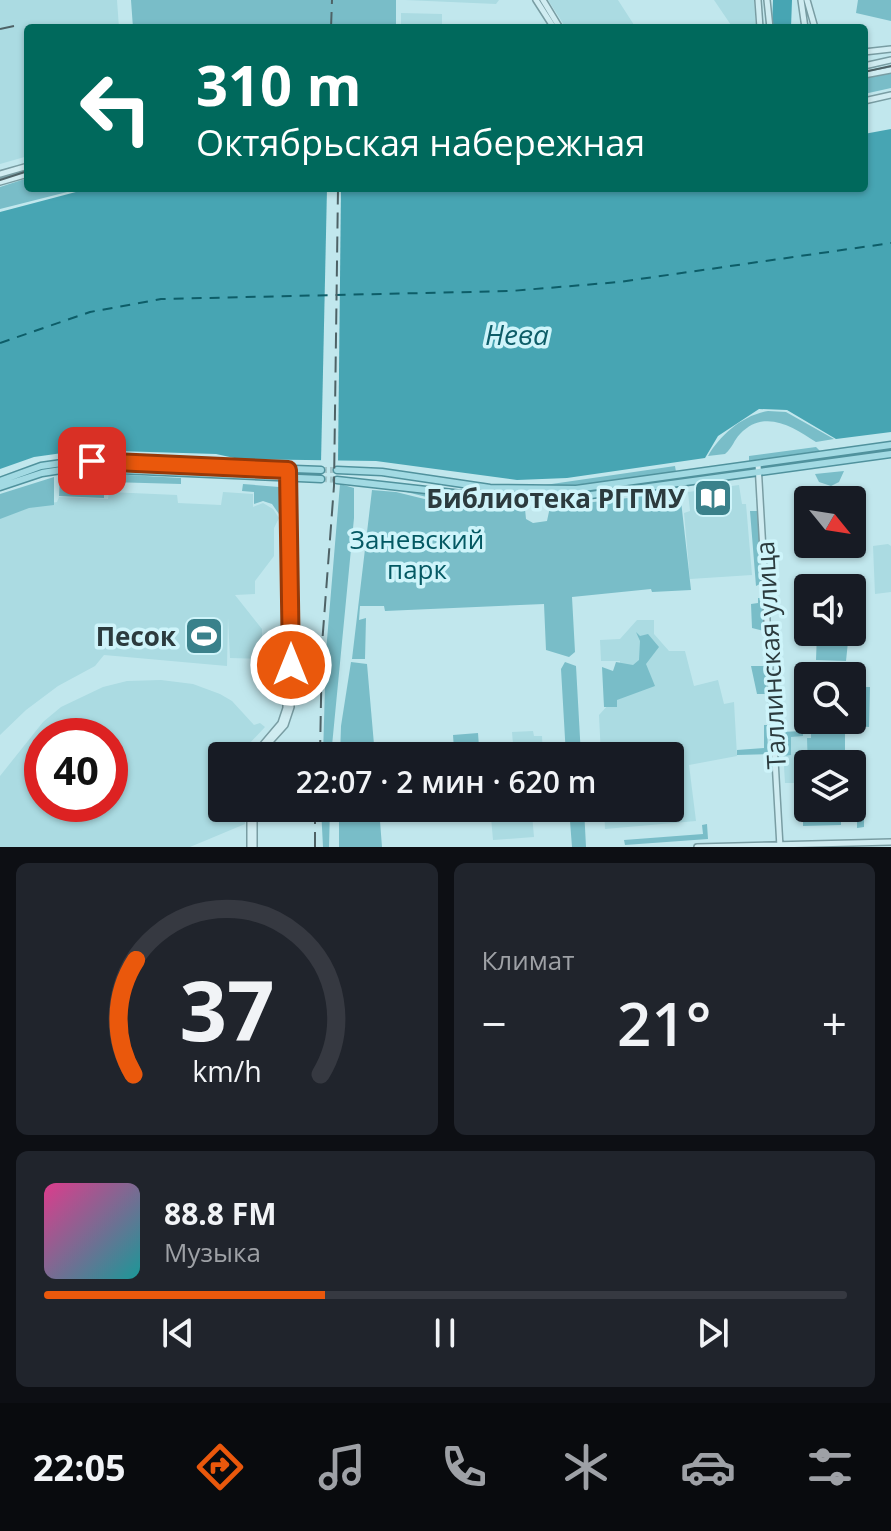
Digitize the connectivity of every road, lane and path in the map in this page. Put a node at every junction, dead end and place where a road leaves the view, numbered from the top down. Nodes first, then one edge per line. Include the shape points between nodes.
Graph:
1 (536, 0) edge
2 (543, 0) edge
3 (758, 0) edge
4 (767, 0) edge
5 (804, 0) edge
6 (551, 24) edge
7 (558, 24) edge
8 (760, 24) edge
9 (770, 24) edge
10 (805, 24) edge
11 (813, 24) edge
12 (891, 49) edge
13 (868, 52) edge
14 (891, 60) edge
15 (868, 65) edge
16 (891, 70) edge
17 (868, 74) edge
18 (891, 95) edge
19 (868, 99) edge
20 (24, 167) edge
21 (0, 174) edge
22 (24, 175) edge
23 (0, 182) edge
24 (891, 445) edge
25 (891, 454) edge
26 (758, 464) junction
27 (288, 470) junction
28 (321, 470) tunnel mouth
29 (337, 470) tunnel mouth
30 (759, 473) junction
31 (321, 479) tunnel mouth
32 (288, 480) junction
33 (337, 480) tunnel mouth
34 (0, 484) edge
35 (266, 742) edge
36 (252, 822) edge
37 (891, 842) edge
38 (780, 844) edge
39 (252, 847) edge
40 (697, 847) edge

1 - 6 street
2 - 7 street
3 - 8 street
4 - 9 street
5 - 10 street
5 - 11 street
12 - 13 street
14 - 15 street
16 - 17 street
18 - 19 street
20 - 21 street
22 - 23 street
24 - 26 main road
25 - 30 main road
26 - 29 main road via 535,490
26 - 30 street, Таллинская улица
27 - 28 main road
27 - 32 street
27 - 34 main road via 76,461 41,466
30 - 33 main road via 527,499
30 - 38 street, Таллинская улица
31 - 32 main road
32 - 34 main road via 74,468
32 - 35 street via 286,708
36 - 39 street
37 - 38 street
38 - 40 street

